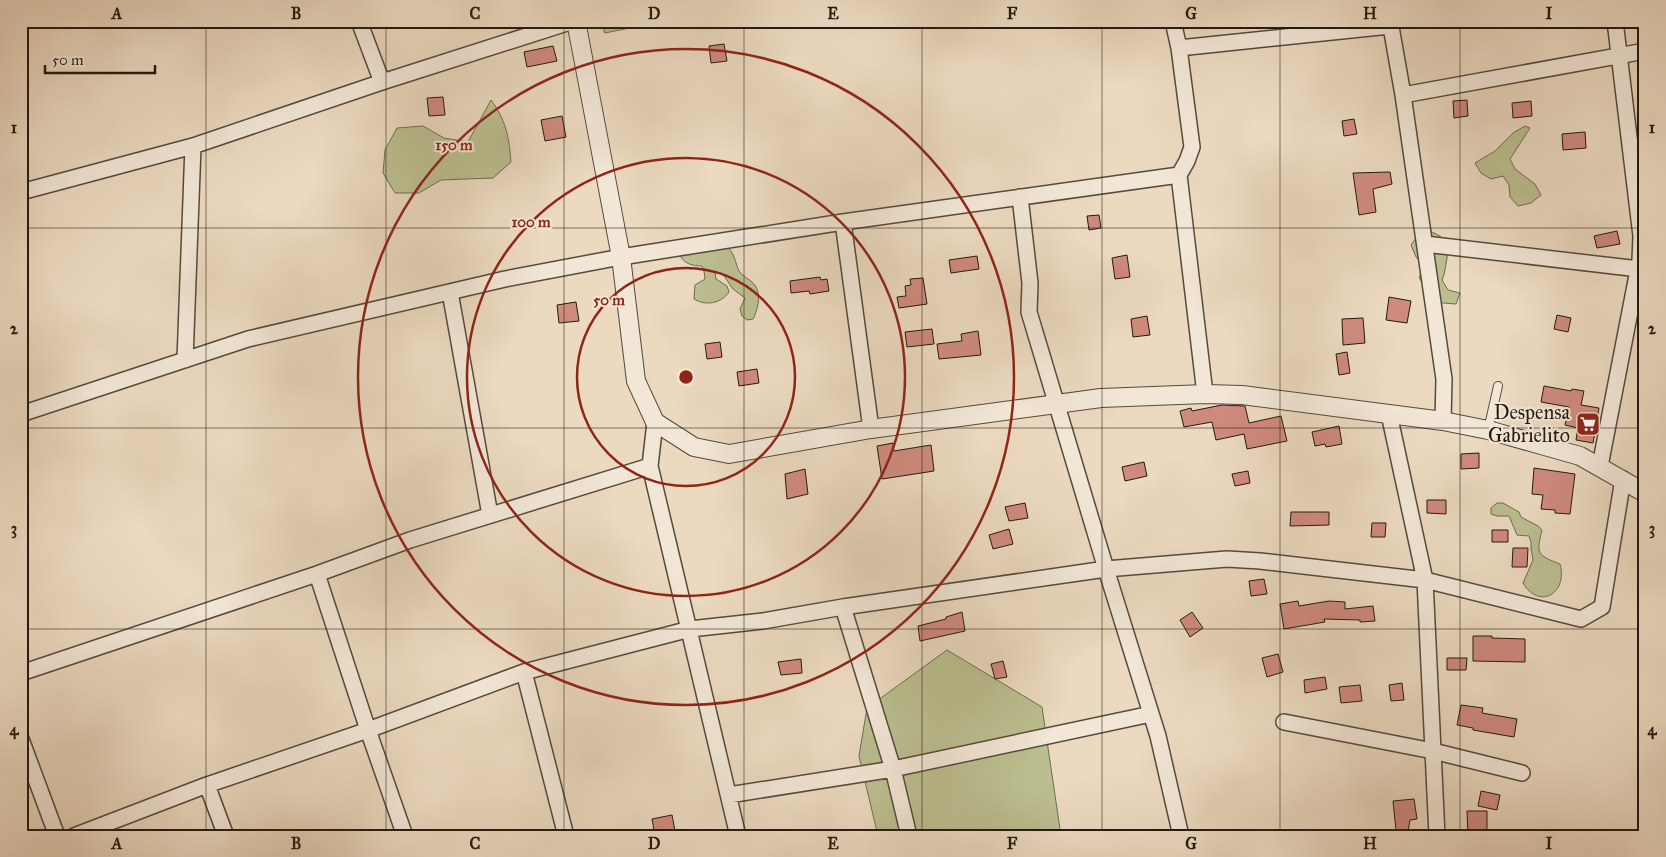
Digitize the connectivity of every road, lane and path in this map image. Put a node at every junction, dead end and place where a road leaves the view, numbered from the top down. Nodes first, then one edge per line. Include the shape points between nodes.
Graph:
1 (359, 21) edge
2 (575, 21) edge
3 (1173, 21) edge
4 (1616, 21) edge
5 (1390, 24) edge
6 (1179, 48) junction
7 (1645, 51) edge
8 (1620, 56) junction
9 (382, 82) junction
10 (1403, 95) junction
11 (193, 146) junction
12 (1180, 175) junction
13 (21, 192) edge
14 (1020, 197) junction
15 (843, 222) junction
16 (1425, 244) junction
17 (621, 257) junction
18 (1641, 262) edge
19 (450, 292) junction
20 (185, 360) junction
21 (1498, 386) dead end
22 (1205, 394) junction
23 (1057, 404) junction
24 (21, 414) edge
25 (1389, 414) junction
26 (1443, 421) junction
27 (655, 422) junction
28 (871, 429) junction
29 (1488, 430) junction
30 (650, 466) junction
31 (1600, 466) junction
32 (1623, 479) junction
33 (1645, 493) edge
34 (490, 515) junction
35 (1106, 569) junction
36 (318, 574) junction
37 (1425, 580) junction
38 (843, 607) junction
39 (690, 629) junction
40 (524, 672) junction
41 (21, 673) edge
42 (1151, 714) junction
43 (1284, 722) dead end
44 (368, 730) junction
45 (21, 739) edge
46 (1433, 751) junction
47 (893, 769) junction
48 (1522, 773) dead end
49 (207, 785) junction
50 (729, 796) junction
51 (57, 836) edge
52 (74, 836) edge
53 (226, 836) edge
54 (405, 836) edge
55 (566, 836) edge
56 (738, 836) edge
57 (909, 836) edge
58 (1181, 836) edge
59 (1437, 836) edge

1 - 9 street
2 - 9 street
2 - 17 street
3 - 6 street
4 - 8 street
5 - 6 street
5 - 10 street
6 - 12 street via 1192,147
7 - 8 street
8 - 10 street
8 - 18 street
9 - 11 street
10 - 16 street
11 - 13 street
11 - 20 street
12 - 14 street
12 - 22 street
14 - 15 street
14 - 23 street via 1030,283 1029,312
15 - 17 street
15 - 28 street
16 - 18 street
16 - 26 street via 1444,378
17 - 19 street
17 - 27 street via 636,381
18 - 31 street
19 - 20 street via 248,339
19 - 34 street
20 - 24 street
21 - 29 lane
22 - 23 street via 1101,398
22 - 25 street via 1242,395
23 - 28 street
23 - 35 street
25 - 26 street
25 - 37 street
26 - 29 street
27 - 28 street via 694,447 729,454
27 - 30 street
29 - 31 street via 1580,456
30 - 34 street
30 - 39 street
31 - 32 street
32 - 33 street
32 - 37 street via 1602,607 1582,619
34 - 36 street
35 - 37 street via 1227,559
35 - 38 street
35 - 42 street
36 - 41 street
36 - 44 street
37 - 46 street
38 - 39 street
38 - 47 street
39 - 40 street
39 - 50 street
40 - 44 street
40 - 55 street
42 - 47 street
42 - 58 street
43 - 46 street
44 - 49 street
44 - 54 street
45 - 51 street
46 - 48 street
46 - 59 street
47 - 50 street
47 - 57 street
49 - 52 street
49 - 53 street
50 - 56 street

